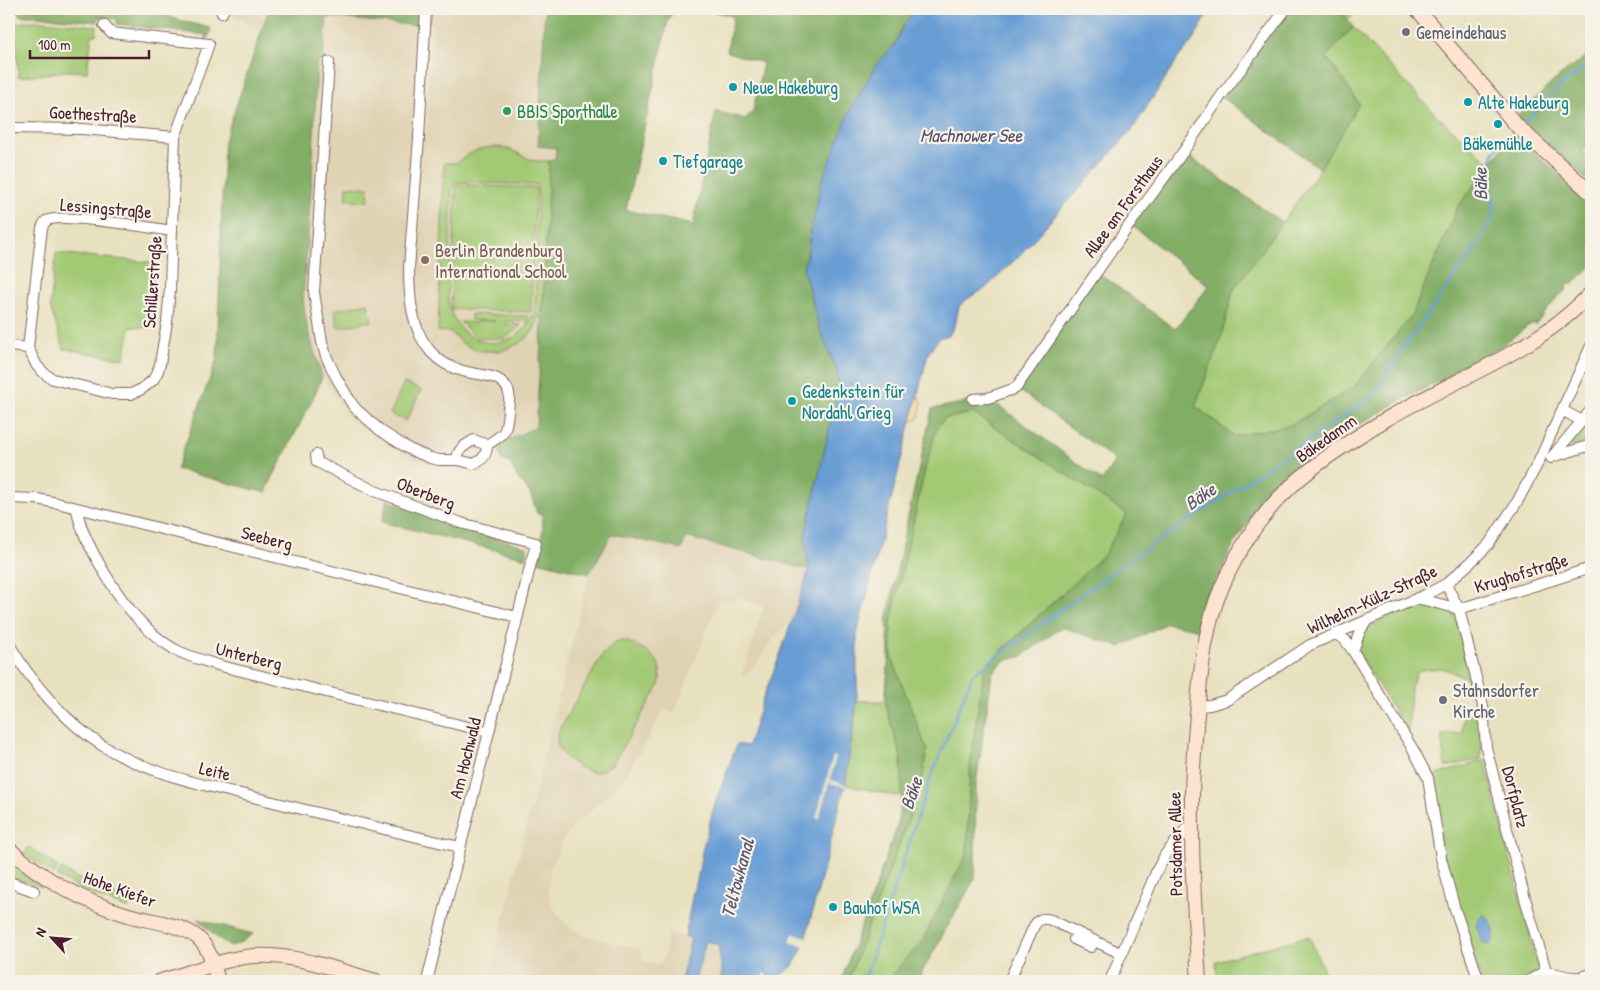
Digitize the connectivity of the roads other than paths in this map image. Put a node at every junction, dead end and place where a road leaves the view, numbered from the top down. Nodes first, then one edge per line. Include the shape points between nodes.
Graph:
1 (426, 9) edge
2 (1286, 9) edge
3 (1417, 9) edge
4 (104, 25) dead end
5 (329, 62) dead end
6 (9, 128) edge
7 (175, 137) junction
8 (1591, 193) edge
9 (172, 231) junction
10 (1590, 294) edge
11 (9, 346) edge
12 (1591, 346) edge
13 (28, 348) junction
14 (972, 399) dead end
15 (1562, 410) junction
16 (1591, 410) edge
17 (1582, 421) junction
18 (487, 445) junction
19 (1591, 446) edge
20 (316, 455) dead end
21 (1551, 458) junction
22 (458, 460) junction
23 (1538, 463) junction
24 (9, 498) edge
25 (76, 508) junction
26 (536, 543) joint
27 (1591, 568) edge
28 (1446, 584) junction
29 (1417, 598) junction
30 (1459, 609) junction
31 (517, 617) junction
32 (1368, 619) junction
33 (1336, 634) junction
34 (9, 644) edge
35 (1353, 651) junction
36 (1198, 706) junction
37 (488, 732) junction
38 (1192, 823) junction
39 (460, 848) junction
40 (9, 849) edge
41 (9, 882) edge
42 (34, 891) dead end
43 (1074, 939) dead end
44 (1120, 957) junction
45 (213, 964) junction
46 (1546, 971) junction
47 (1591, 974) edge
48 (161, 981) edge
49 (218, 981) edge
50 (376, 981) edge
51 (427, 981) edge
52 (1008, 981) edge
53 (1110, 981) edge
54 (1199, 981) edge
55 (1479, 981) edge
56 (1528, 981) edge

1 - 18 street via 409,268 411,304 422,339 431,352 447,365 491,376 502,381 507,388 505,433
2 - 14 street, Allee am Forsthaus via 1107,255 1016,388 988,398
3 - 8 street via 1518,127
4 - 7 street, Schillerstraße via 111,33 209,44
5 - 22 street via 314,292 324,349 352,404 381,431 430,458
6 - 7 street, Goethestraße via 82,128
7 - 9 street, Schillerstraße
9 - 13 street, Lessingstraße via 100,221 46,220 42,228
9 - 13 street, Schillerstraße via 170,289 160,364 152,380 142,389 121,395 53,379 37,366
10 - 36 street, Bäkedamm via 1539,336 1359,436 1313,468 1278,499 1247,540 1217,600 1207,635
11 - 13 street
12 - 15 street, Wilhelm-Külz-Straße
15 - 17 street
15 - 23 street, Wilhelm-Külz-Straße
16 - 17 street
17 - 21 street
18 - 22 street via 482,460 474,464
18 - 22 street via 474,440 461,449
19 - 21 street
20 - 26 street, Oberberg via 317,462 376,491 461,523
21 - 23 street
23 - 28 street, Wilhelm-Külz-Straße via 1489,544
24 - 25 street, Seeberg via 42,500
25 - 31 street, Seeberg
25 - 37 street, Unterberg via 83,532 107,579 149,630 174,649 221,666
26 - 31 street, Am Hochwald
27 - 30 street, Krughofstraße
28 - 29 street, Wilhelm-Külz-Straße
28 - 30 street, Dorfplatz
29 - 30 street
29 - 32 street, Wilhelm-Külz-Straße
30 - 46 street, Dorfplatz via 1483,706 1486,747
31 - 37 street, Am Hochwald
32 - 33 street, Wilhelm-Külz-Straße
32 - 35 street
33 - 35 street
33 - 36 street, Wilhelm-Külz-Straße via 1310,645 1227,700
34 - 39 street, Leite via 40,689 58,708 102,746 139,764 193,782
35 - 55 street via 1428,778 1441,858
36 - 38 street, Potsdamer Allee
37 - 39 street, Am Hochwald
38 - 44 street via 1165,855
38 - 54 street, Potsdamer Allee
39 - 51 street, Am Hochwald
40 - 45 street, Hohe Kiefer via 38,872 90,901 136,918 177,927 196,936 207,948
41 - 42 street
43 - 44 street
44 - 52 street via 1042,918 1037,920
44 - 53 street
45 - 48 street
45 - 49 street, Hohe Kiefer
45 - 50 street via 252,956 288,958
46 - 47 street via 1578,977
46 - 56 street

